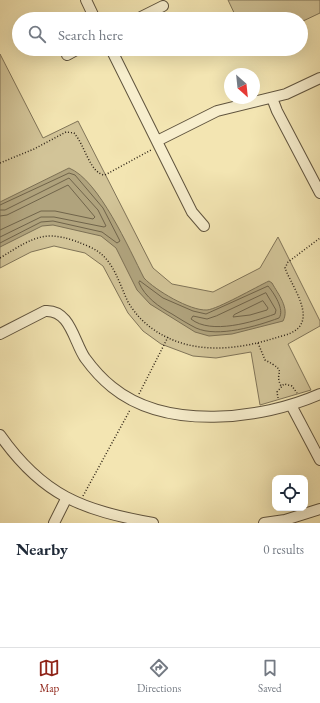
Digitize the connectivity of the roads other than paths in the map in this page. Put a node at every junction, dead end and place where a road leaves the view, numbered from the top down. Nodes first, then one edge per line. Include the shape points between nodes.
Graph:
1 (86, 0) edge
2 (163, 6) dead end
3 (92, 12) edge
4 (151, 12) edge
5 (114, 56) edge
6 (320, 78) edge
7 (272, 98) junction
8 (155, 145) junction
9 (320, 193) edge
10 (204, 226) dead end
11 (0, 334) edge
12 (320, 394) edge
13 (291, 405) junction
14 (0, 436) edge
15 (320, 460) edge
16 (66, 499) junction
17 (320, 509) edge
18 (54, 523) edge
19 (153, 523) edge
20 (264, 523) edge

1 - 3 street
2 - 4 street
5 - 8 street
6 - 7 street via 295,91
7 - 8 street via 217,111
7 - 9 street
8 - 10 street via 192,212
11 - 13 street via 45,311 59,314 65,319 85,358 99,375 135,402 166,412 207,416 258,413
12 - 13 street
13 - 15 street
14 - 16 street via 25,467
16 - 18 street
16 - 19 street
17 - 20 street via 285,520

